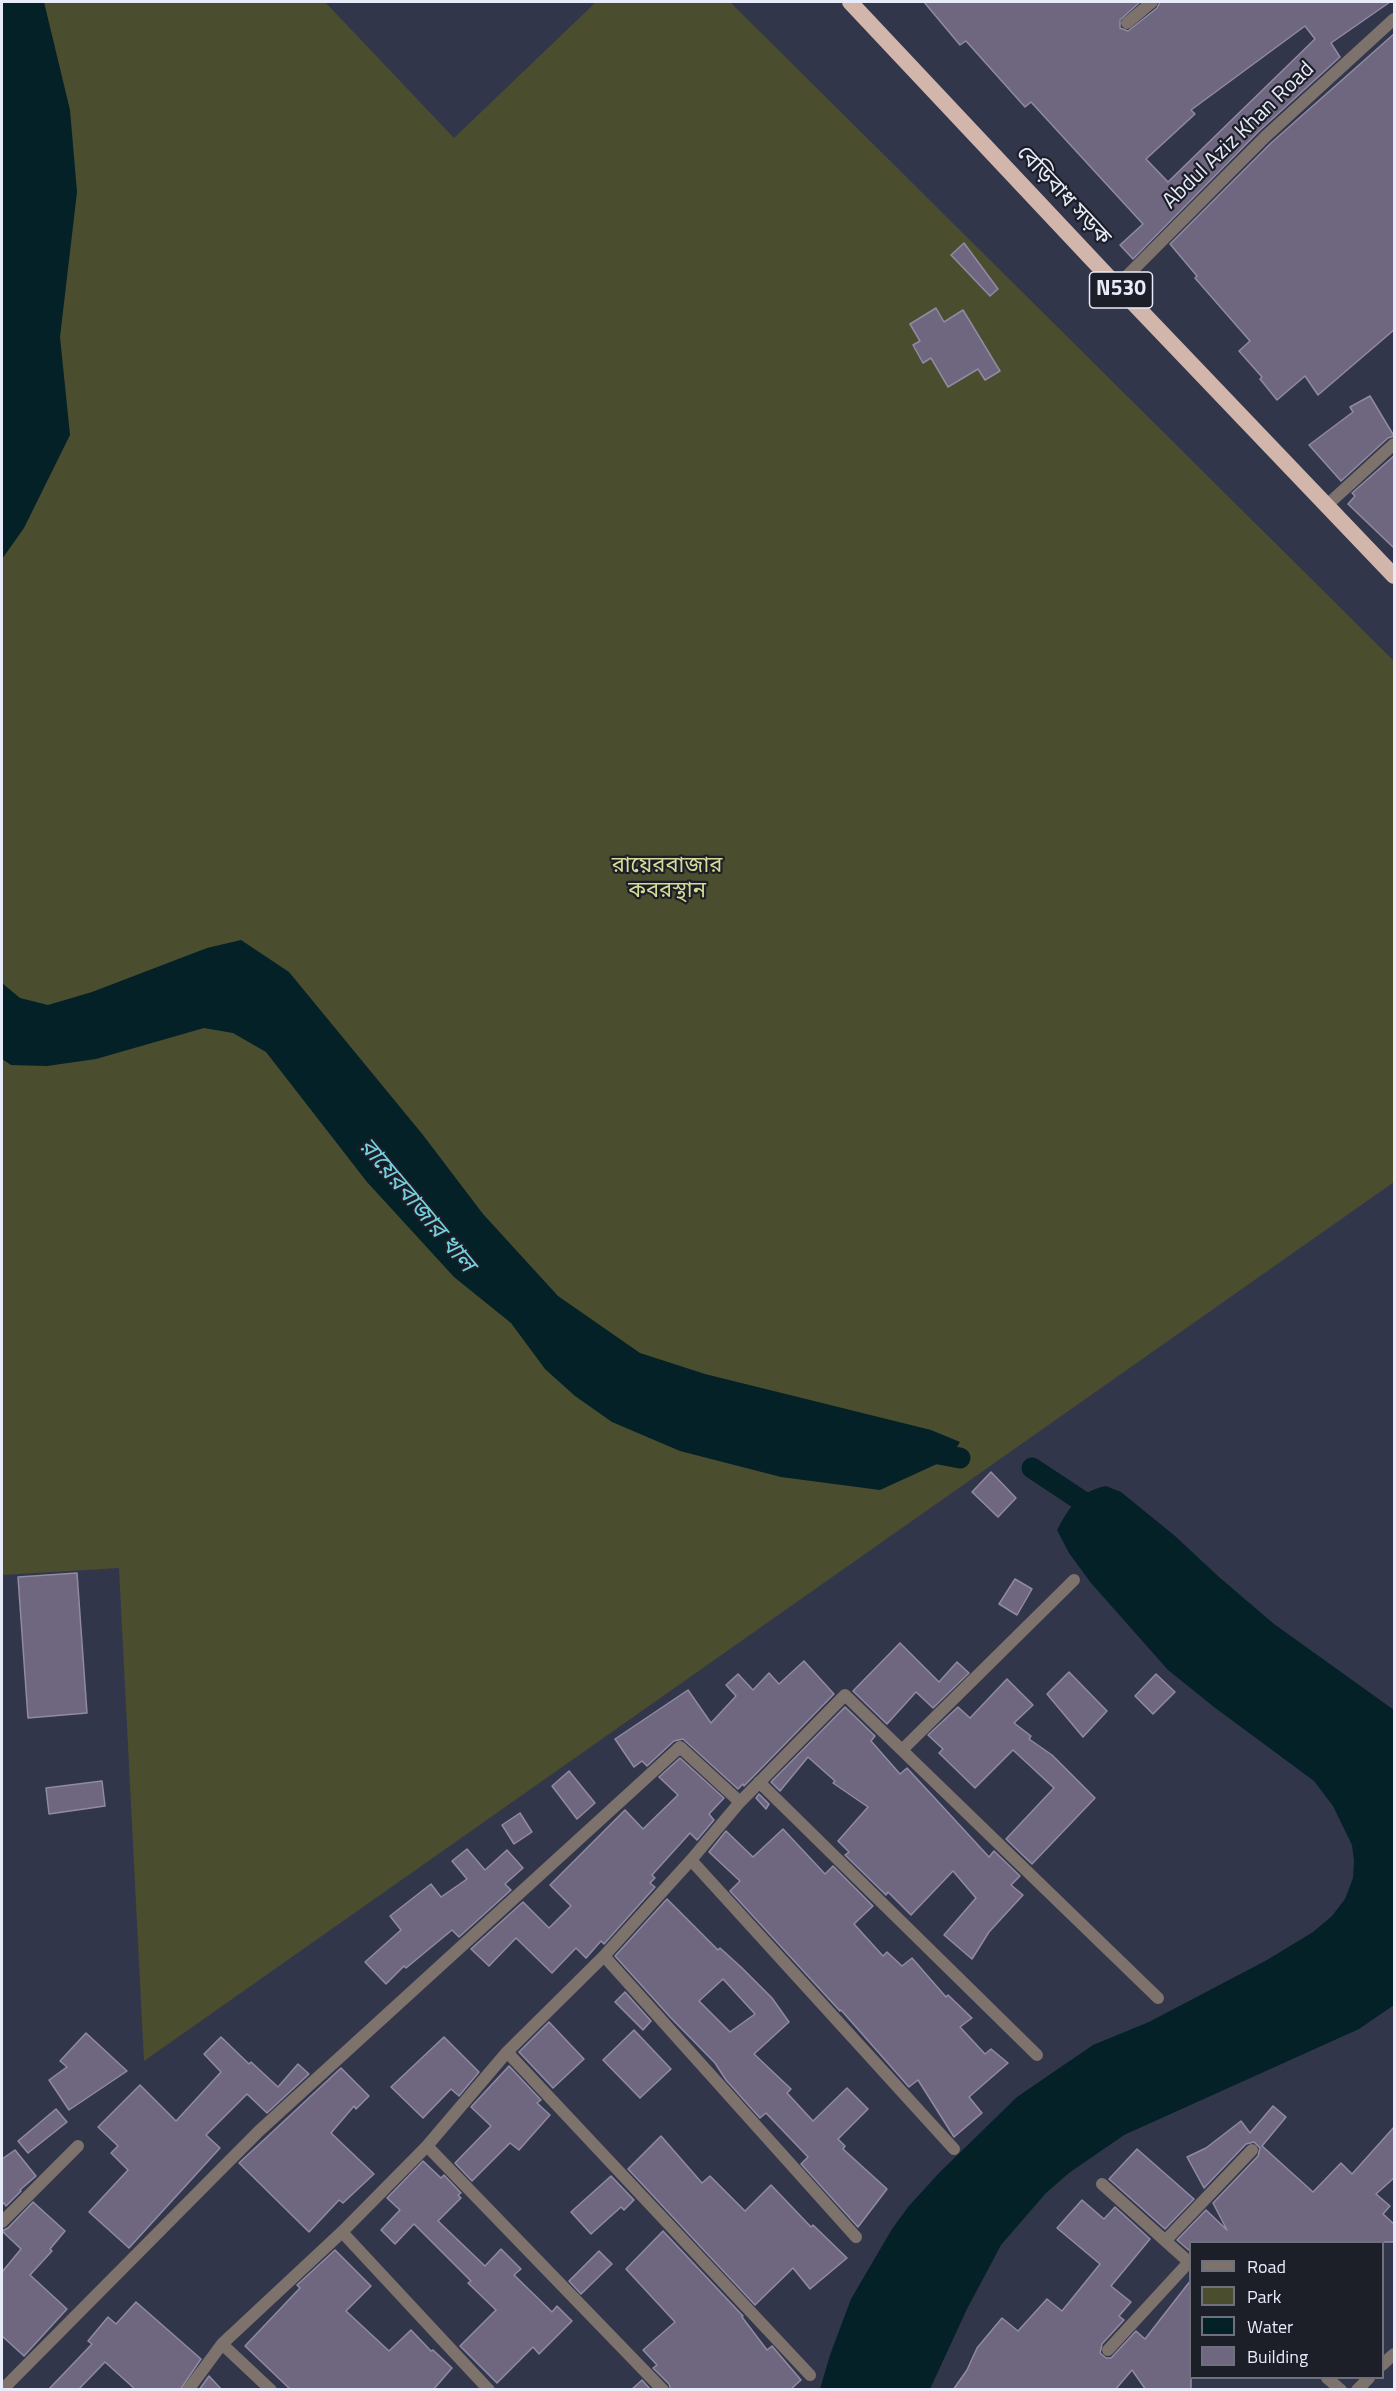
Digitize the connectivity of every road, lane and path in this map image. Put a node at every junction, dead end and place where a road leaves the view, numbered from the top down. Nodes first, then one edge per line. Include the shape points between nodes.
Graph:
1 (850, 2) edge
2 (1152, 2) edge
3 (1395, 19) edge
4 (1127, 23) dead end
5 (1117, 286) junction
6 (1395, 444) edge
7 (1326, 506) junction
8 (1395, 576) edge
9 (1074, 1580) dead end
10 (902, 1750) junction
11 (759, 1782) junction
12 (740, 1802) junction
13 (691, 1860) junction
14 (604, 1956) junction
15 (1158, 1998) dead end
16 (507, 2052) junction
17 (1037, 2055) dead end
18 (78, 2146) dead end
19 (427, 2146) junction
20 (954, 2149) dead end
21 (1252, 2150) dead end
22 (1102, 2184) dead end
23 (2, 2222) edge
24 (342, 2232) junction
25 (856, 2237) dead end
26 (1166, 2240) junction
27 (1189, 2262) edge
28 (1189, 2264) edge
29 (222, 2344) junction
30 (1108, 2350) dead end
31 (810, 2375) dead end
32 (1328, 2379) edge
33 (1368, 2379) edge
34 (2, 2390) edge
35 (188, 2390) edge
36 (271, 2390) edge
37 (489, 2390) edge
38 (663, 2390) edge
39 (1341, 2390) edge
40 (1357, 2390) edge

1 - 5 highway, বেড়িবাধ সড়ক / N530
2 - 4 street
3 - 5 street, Abdul Aziz Khan Road via 1265,137
5 - 7 highway, বেড়িবাধ সড়ক / N530
6 - 7 street
7 - 8 highway, বেড়িবাধ সড়ক / N530
9 - 10 street
10 - 11 street via 845,1695
10 - 15 street
11 - 12 street
11 - 17 street
12 - 13 street
12 - 34 street via 680,1747 258,2131
13 - 14 street
13 - 20 street
14 - 16 street
14 - 25 street
16 - 19 street
16 - 31 street
18 - 23 street
19 - 24 street
19 - 38 street
21 - 26 street
22 - 26 street
24 - 29 street
24 - 37 street
26 - 27 street
28 - 30 street
29 - 35 street
29 - 36 street
32 - 39 street
33 - 40 street

